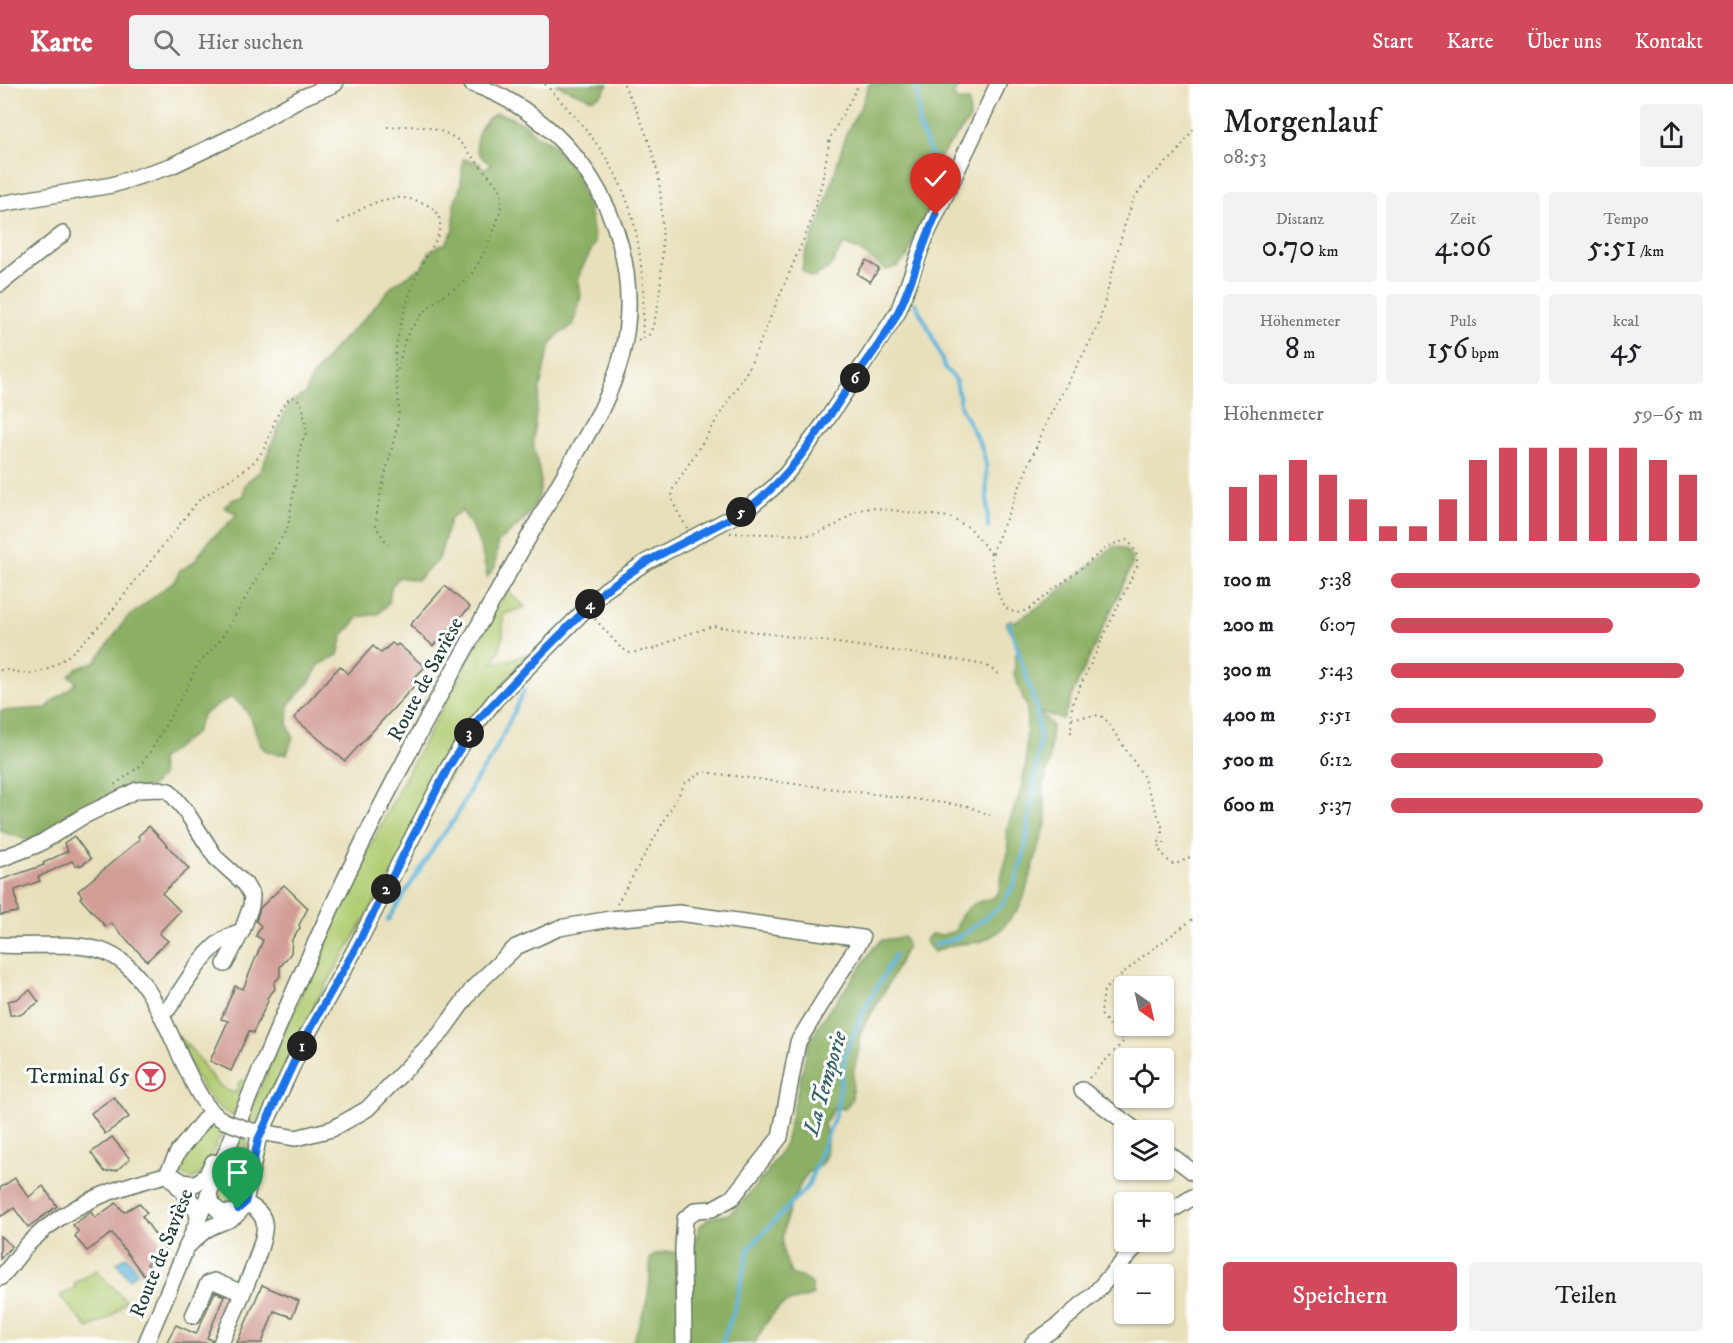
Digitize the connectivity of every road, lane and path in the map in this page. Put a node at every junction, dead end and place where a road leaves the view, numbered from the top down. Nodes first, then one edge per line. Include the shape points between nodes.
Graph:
1 (335, 84) edge
2 (472, 84) edge
3 (624, 84) edge
4 (859, 84) edge
5 (998, 84) edge
6 (387, 127) dead end
7 (1193, 129) edge
8 (0, 204) edge
9 (339, 223) dead end
10 (63, 234) dead end
11 (0, 284) edge
12 (624, 342) junction
13 (396, 374) junction
14 (718, 525) junction
15 (692, 538) junction
16 (388, 545) dead end
17 (992, 555) junction
18 (585, 610) junction
19 (0, 670) edge
20 (999, 674) dead end
21 (1072, 718) junction
22 (1071, 733) dead end
23 (109, 789) dead end
24 (990, 815) dead end
25 (1193, 856) edge
26 (0, 859) edge
27 (1193, 919) edge
28 (608, 920) junction
29 (242, 931) junction
30 (0, 945) edge
31 (225, 964) dead end
32 (160, 1014) junction
33 (1082, 1090) joint
34 (211, 1111) junction
35 (1122, 1120) edge
36 (256, 1132) junction
37 (231, 1139) junction
38 (1174, 1158) edge
39 (1193, 1172) edge
40 (170, 1174) junction
41 (208, 1194) junction
42 (1193, 1197) edge
43 (245, 1203) junction
44 (1174, 1209) edge
45 (199, 1218) junction
46 (186, 1248) junction
47 (1131, 1252) edge
48 (0, 1278) edge
49 (242, 1293) junction
50 (194, 1316) dead end
51 (146, 1343) edge
52 (221, 1343) edge
53 (684, 1343) edge
54 (1033, 1343) edge

1 - 8 street via 301,98 202,153 152,172 112,185
2 - 12 street, Route de Savièse via 512,102 540,122 566,144 592,178 621,246 627,293
3 - 12 path via 656,164 662,214 660,281 651,331 640,341
4 - 15 path via 830,138 810,224 749,368 671,494
5 - 14 street via 929,230 905,298 887,331 787,473 760,500
6 - 13 path via 425,126 459,141 503,196 489,241 475,267 457,287 436,300 411,329
7 - 17 path via 1176,154 1148,178 1134,198 1098,327 1048,419
9 - 13 path via 376,203 401,197 430,206 439,215 437,237 418,271 405,309 396,348
10 - 11 street
12 - 37 street, Route de Savièse via 613,384 601,410 455,666 364,841
13 - 16 path via 398,418 376,527
14 - 15 street
14 - 17 path via 733,534 813,536 858,510 873,508 949,517 970,528
15 - 18 street via 628,573
17 - 21 path via 999,597 1008,610 1017,613 1028,610 1110,544 1126,540 1135,549 1137,566 1075,697
18 - 20 path via 630,653 652,649 713,626 939,657 984,665
18 - 36 street via 496,699 458,750
19 - 23 path via 32,674 52,667 87,638 198,501 262,453 281,405 295,396 301,401 307,431 301,444 288,527 231,623 196,667 149,754 139,767
21 - 22 path
21 - 25 path via 1100,715 1106,720 1142,774 1162,826 1158,842 1164,843 1158,848 1171,864
24 - 28 path via 967,806 703,772 686,782
26 - 29 street via 39,844 137,789 169,790 216,858 250,890 251,906
27 - 33 path via 1104,990 1102,1016 1124,1041 1082,1085
28 - 36 street via 560,928 516,947 474,987 440,1034 367,1109 332,1129 296,1138
28 - 53 street via 679,913 862,938 798,1042 780,1137 732,1198 712,1209 696,1210 686,1219
29 - 31 street
29 - 32 street via 210,950 168,1009
30 - 32 street via 67,946 108,953 132,969
32 - 34 street via 194,1086
33 - 35 street
34 - 36 street, bridge via 224,1121
34 - 40 street via 173,1159
36 - 43 street via 258,1140
37 - 40 street via 202,1180 188,1184
37 - 41 street, Route de Savièse
38 - 39 street
40 - 45 street via 188,1195
40 - 48 street via 119,1187 67,1213 30,1242
41 - 43 street via 216,1209 225,1214
41 - 45 street, Route de Savièse
42 - 44 street
43 - 46 street via 237,1215 209,1228
43 - 49 street via 261,1214 265,1224 261,1246
45 - 46 street, Route de Savièse
46 - 51 street, Route de Savièse
47 - 54 street via 1095,1293
49 - 50 street via 214,1281 208,1283
49 - 52 street

